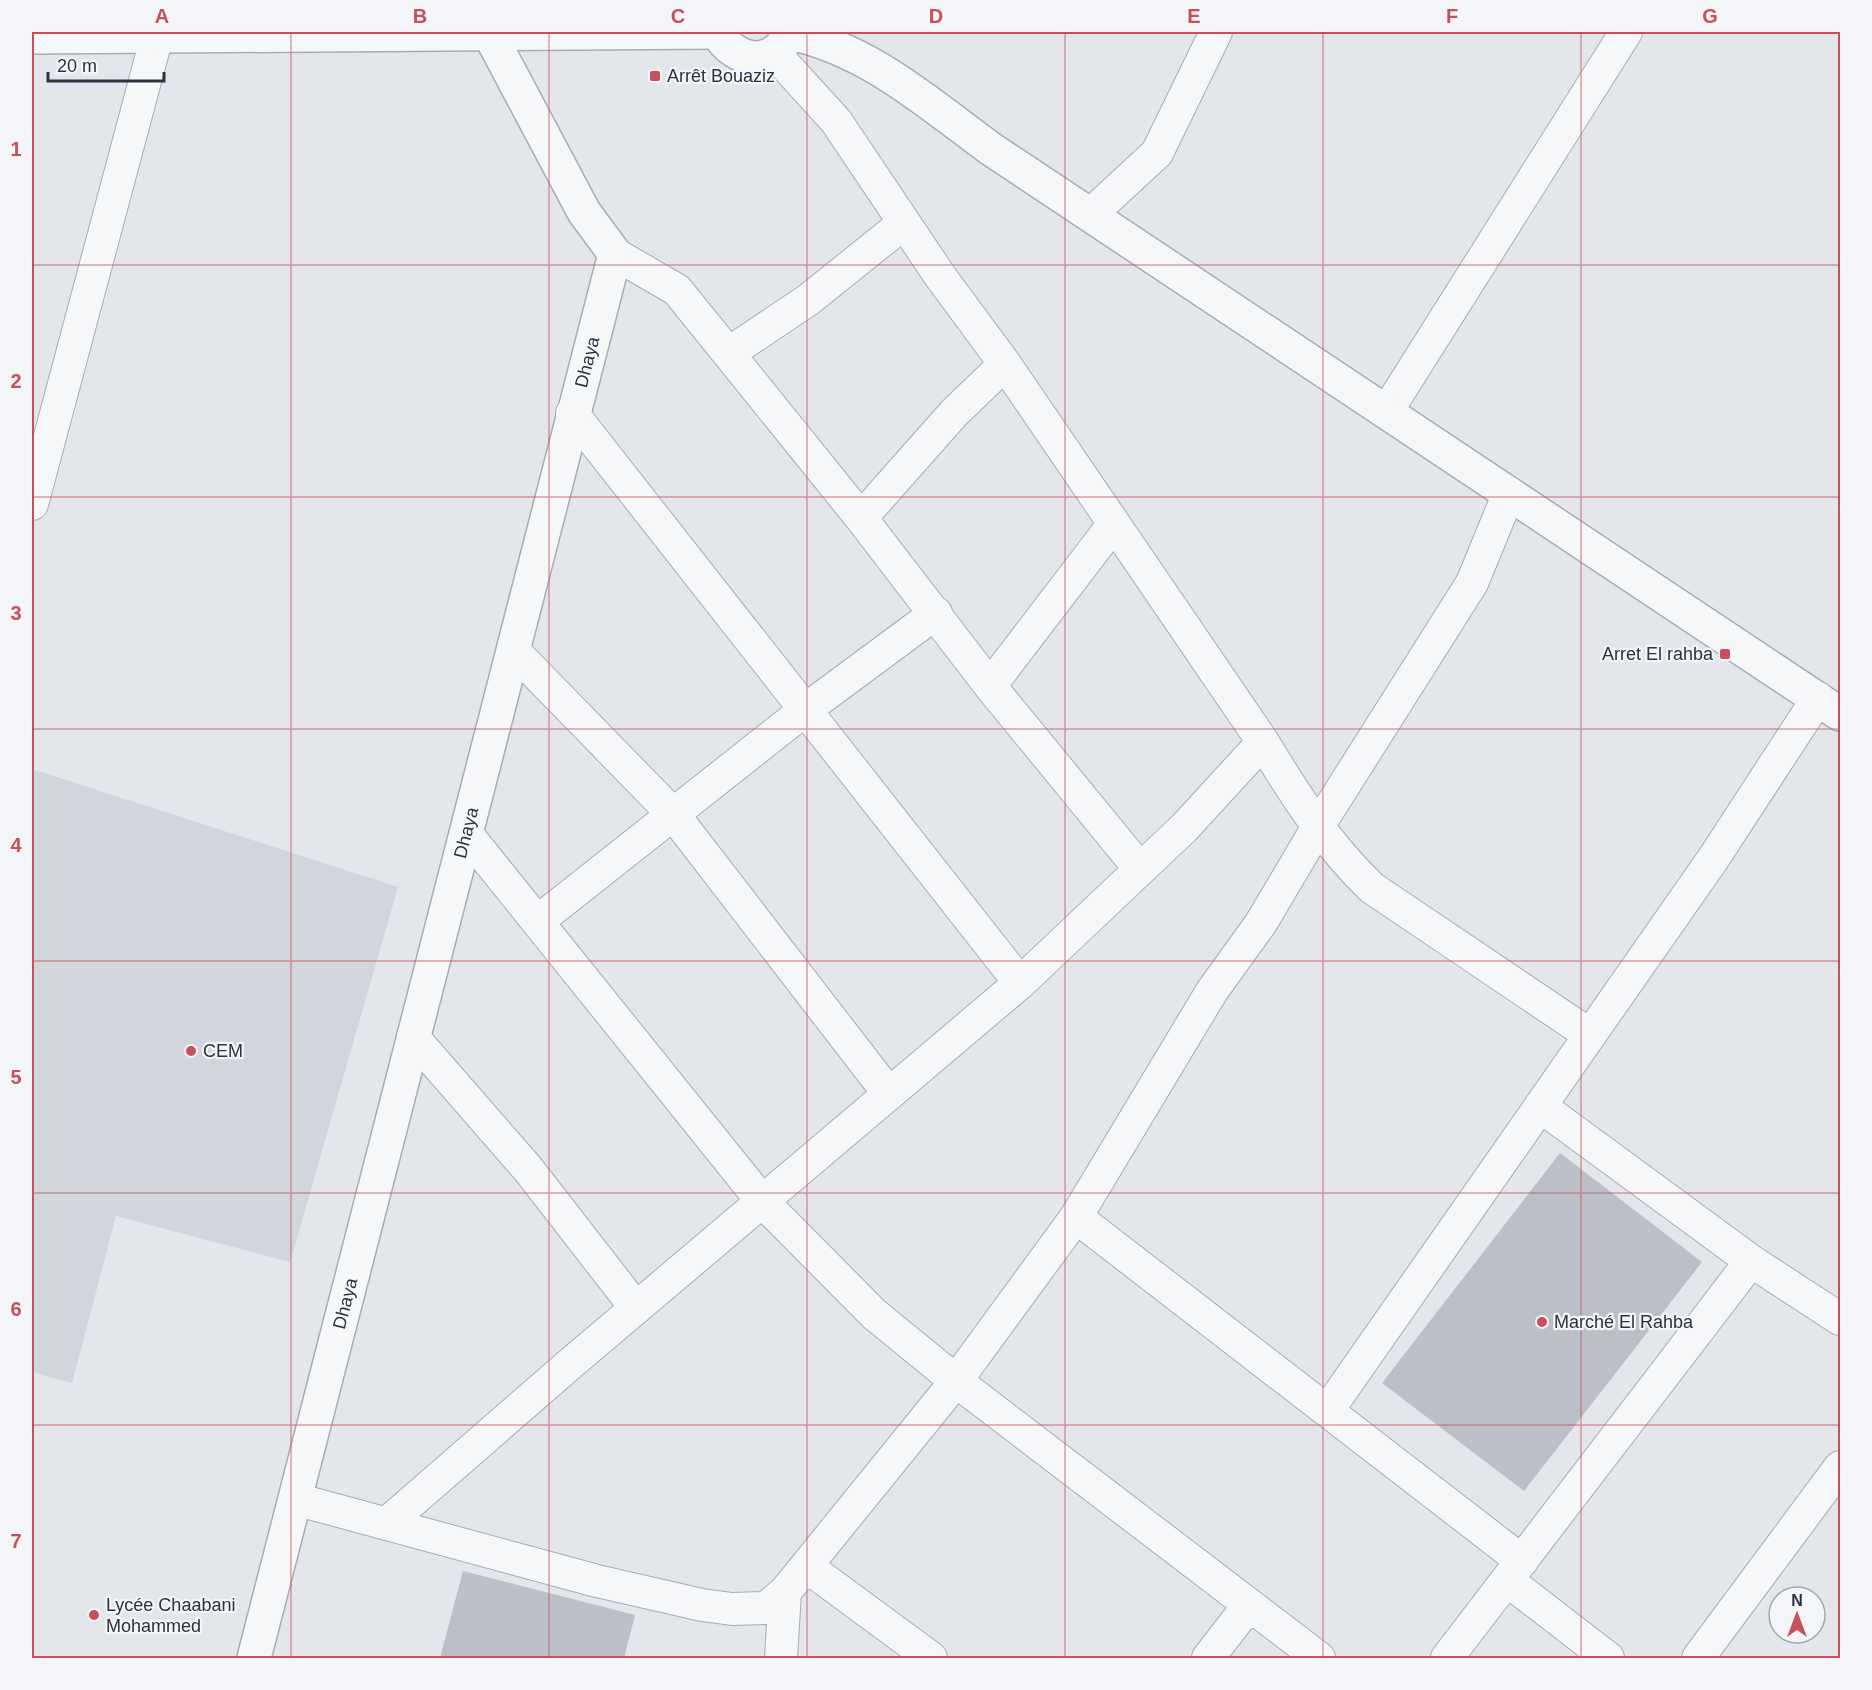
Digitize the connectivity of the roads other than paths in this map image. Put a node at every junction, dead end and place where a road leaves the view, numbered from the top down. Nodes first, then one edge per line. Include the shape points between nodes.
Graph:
1 (717, 32) edge
2 (1216, 32) edge
3 (1626, 32) edge
4 (489, 33) junction
5 (157, 36) junction
6 (32, 37) edge
7 (785, 39) edge
8 (1091, 214) junction
9 (904, 223) junction
10 (615, 254) junction
11 (729, 353) junction
12 (1005, 364) junction
13 (44, 405) edge
14 (1387, 411) junction
15 (572, 413) junction
16 (1509, 493) junction
17 (32, 504) edge
18 (861, 518) junction
19 (1113, 525) junction
20 (936, 614) junction
21 (513, 650) junction
22 (990, 686) junction
23 (1829, 706) edge
24 (805, 710) junction
25 (1263, 742) junction
26 (673, 814) junction
27 (1319, 825) junction
28 (466, 833) junction
29 (1140, 869) junction
30 (538, 921) junction
31 (1020, 983) junction
32 (1590, 1035) junction
33 (413, 1037) junction
34 (889, 1094) junction
35 (1540, 1106) junction
36 (762, 1201) junction
37 (1076, 1217) junction
38 (1751, 1261) junction
39 (636, 1308) junction
40 (1840, 1319) edge
41 (956, 1381) junction
42 (1328, 1410) junction
43 (1840, 1467) edge
44 (295, 1499) junction
45 (386, 1524) junction
46 (806, 1566) junction
47 (1515, 1570) junction
48 (785, 1592) junction
49 (1249, 1605) junction
50 (254, 1659) edge
51 (781, 1659) edge
52 (931, 1659) edge
53 (1208, 1659) edge
54 (1319, 1659) edge
55 (1447, 1659) edge
56 (1608, 1659) edge
57 (1698, 1659) edge

1 - 4 street
1 - 7 street via 739,55 763,57
2 - 8 street via 1157,153
3 - 14 street
4 - 5 street
4 - 10 street via 584,212
5 - 6 street
5 - 13 street
7 - 8 street via 818,39 853,53
7 - 9 street
8 - 14 street
9 - 11 street via 808,300
9 - 12 street
10 - 11 street via 677,290
10 - 15 street, Dhaya
11 - 18 street
12 - 18 street via 954,413
12 - 19 street
13 - 17 street
14 - 16 street
15 - 21 street, Dhaya
15 - 24 street
16 - 23 street
16 - 27 street via 1472,583
18 - 20 street
19 - 22 street
19 - 25 street
20 - 22 street
20 - 24 street
21 - 26 street
21 - 28 street, Dhaya
22 - 29 street
23 - 32 street via 1713,860
24 - 26 street
24 - 31 street
25 - 27 street
25 - 29 street via 1184,828
26 - 30 street
26 - 34 street
27 - 32 street via 1345,863 1372,888
27 - 37 street via 1261,923 1212,991
28 - 30 street
28 - 33 street, Dhaya
29 - 31 street
30 - 36 street
31 - 34 street
32 - 35 street
33 - 39 street via 528,1169
33 - 44 street, Dhaya
34 - 36 street
35 - 38 street
35 - 42 street
36 - 39 street
36 - 41 street via 874,1314
37 - 41 street
37 - 42 street
38 - 40 street
38 - 47 street
39 - 45 street
41 - 46 street
41 - 49 street
42 - 47 street
43 - 57 street
44 - 45 street
44 - 50 street, Dhaya
45 - 48 street via 702,1605 732,1610 766,1608
46 - 48 street
46 - 52 street
47 - 55 street
47 - 56 street
48 - 51 street
49 - 53 street
49 - 54 street

